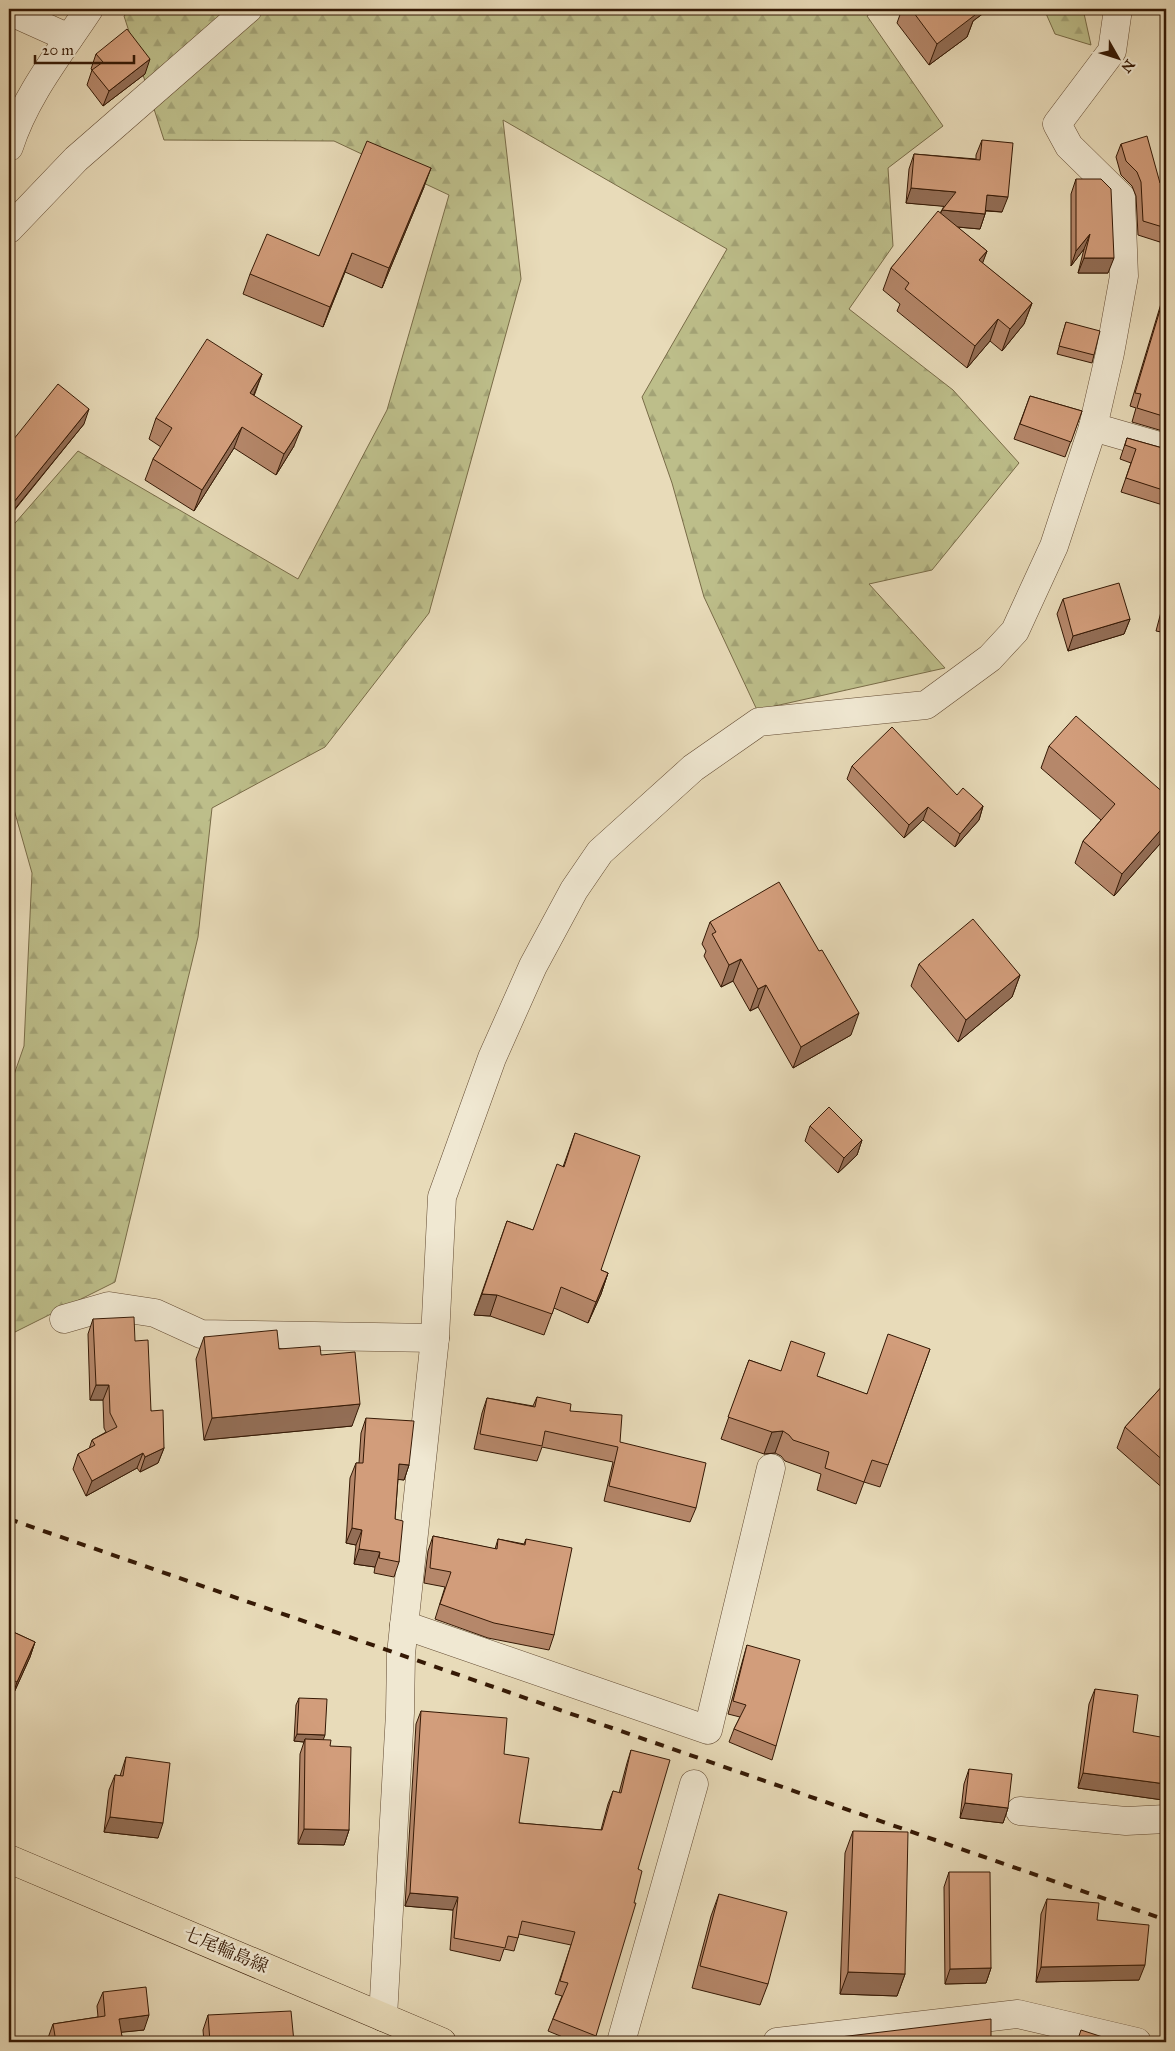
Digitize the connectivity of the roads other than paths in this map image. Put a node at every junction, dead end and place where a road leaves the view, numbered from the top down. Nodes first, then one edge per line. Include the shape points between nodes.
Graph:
1 (89, 9) edge
2 (248, 9) edge
3 (1118, 9) edge
4 (9, 11) edge
5 (69, 38) junction
6 (9, 147) edge
7 (9, 229) edge
8 (1093, 427) junction
9 (1166, 448) edge
10 (64, 1319) dead end
11 (434, 1338) junction
12 (771, 1468) dead end
13 (404, 1625) junction
14 (694, 1784) dead end
15 (1020, 1811) dead end
16 (1166, 1819) edge
17 (9, 1858) edge
18 (383, 2017) junction
19 (442, 2042) edge
20 (621, 2042) edge
21 (777, 2042) edge
22 (1136, 2042) edge

1 - 5 street
2 - 7 street via 76,159
3 - 8 street via 1112,51 1058,124 1069,146 1121,196 1124,276
4 - 5 street
5 - 6 street via 15,126
8 - 9 street
8 - 11 street via 1054,546 1015,630 990,658 926,705 759,722 693,768 600,852 574,890 533,966 492,1058 442,1197
10 - 11 street via 109,1306 156,1314 201,1334
11 - 13 street
12 - 13 street via 708,1730
13 - 18 street
14 - 20 street
15 - 16 street via 1126,1821
17 - 18 main road, 七尾輪島線
18 - 19 main road, 七尾輪島線
21 - 22 street via 1018,2014

